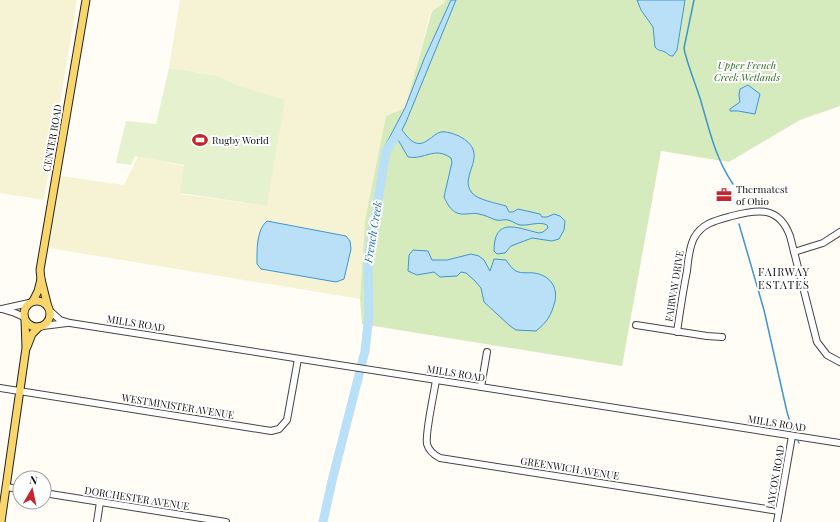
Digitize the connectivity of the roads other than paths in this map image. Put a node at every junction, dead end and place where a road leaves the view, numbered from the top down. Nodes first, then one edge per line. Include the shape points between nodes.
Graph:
1 (86, 0) edge
2 (840, 232) edge
3 (794, 252) junction
4 (41, 279) junction
5 (31, 302) junction
6 (1, 308) edge
7 (49, 309) junction
8 (25, 319) junction
9 (70, 323) junction
10 (636, 325) dead end
11 (41, 326) junction
12 (677, 332) junction
13 (722, 337) dead end
14 (26, 348) junction
15 (487, 352) dead end
16 (298, 358) junction
17 (840, 362) edge
18 (436, 380) junction
19 (0, 388) edge
20 (481, 388) junction
21 (21, 392) junction
22 (792, 436) junction
23 (840, 443) edge
24 (6, 487) junction
25 (12, 488) edge
26 (52, 494) edge
27 (100, 502) junction
28 (779, 511) junction
29 (194, 519) edge
30 (1, 522) edge
31 (97, 522) edge
32 (226, 522) edge
33 (777, 522) edge

1 - 4 main road, CENTER ROAD via 40,270
2 - 3 street via 823,244
3 - 12 street, FAIRWAY DRIVE via 784,223 768,212 754,211 707,224 699,230 692,244
3 - 17 street, FAIRWAY DRIVE via 817,342 827,355
4 - 5 main road, CENTER ROAD via 38,291
4 - 7 main road, CENTER ROAD
5 - 6 street
5 - 7 main road via 42,302
5 - 8 main road via 24,309
6 - 8 street via 15,312
7 - 9 street, MILLS ROAD via 60,320
7 - 11 main road via 49,319
8 - 11 main road via 31,326
8 - 14 main road
9 - 11 street, MILLS ROAD
9 - 16 street, MILLS ROAD
10 - 12 street
11 - 14 main road via 32,334
12 - 13 street
14 - 21 main road
15 - 20 street
16 - 18 street, MILLS ROAD
16 - 21 street, WESTMINISTER AVENUE via 287,420 274,430
18 - 20 street, MILLS ROAD
18 - 28 street, GREENWICH AVENUE via 427,443 432,452 440,458
19 - 21 street, WESTMINISTER AVENUE
20 - 22 street, MILLS ROAD
21 - 24 main road
22 - 23 street, MILLS ROAD
22 - 28 street, JAYCOX ROAD
24 - 25 street
24 - 30 main road
26 - 27 street, DORCHESTER AVENUE
27 - 29 street, DORCHESTER AVENUE
27 - 31 street
28 - 33 street, JAYCOX ROAD
29 - 32 street, DORCHESTER AVENUE

